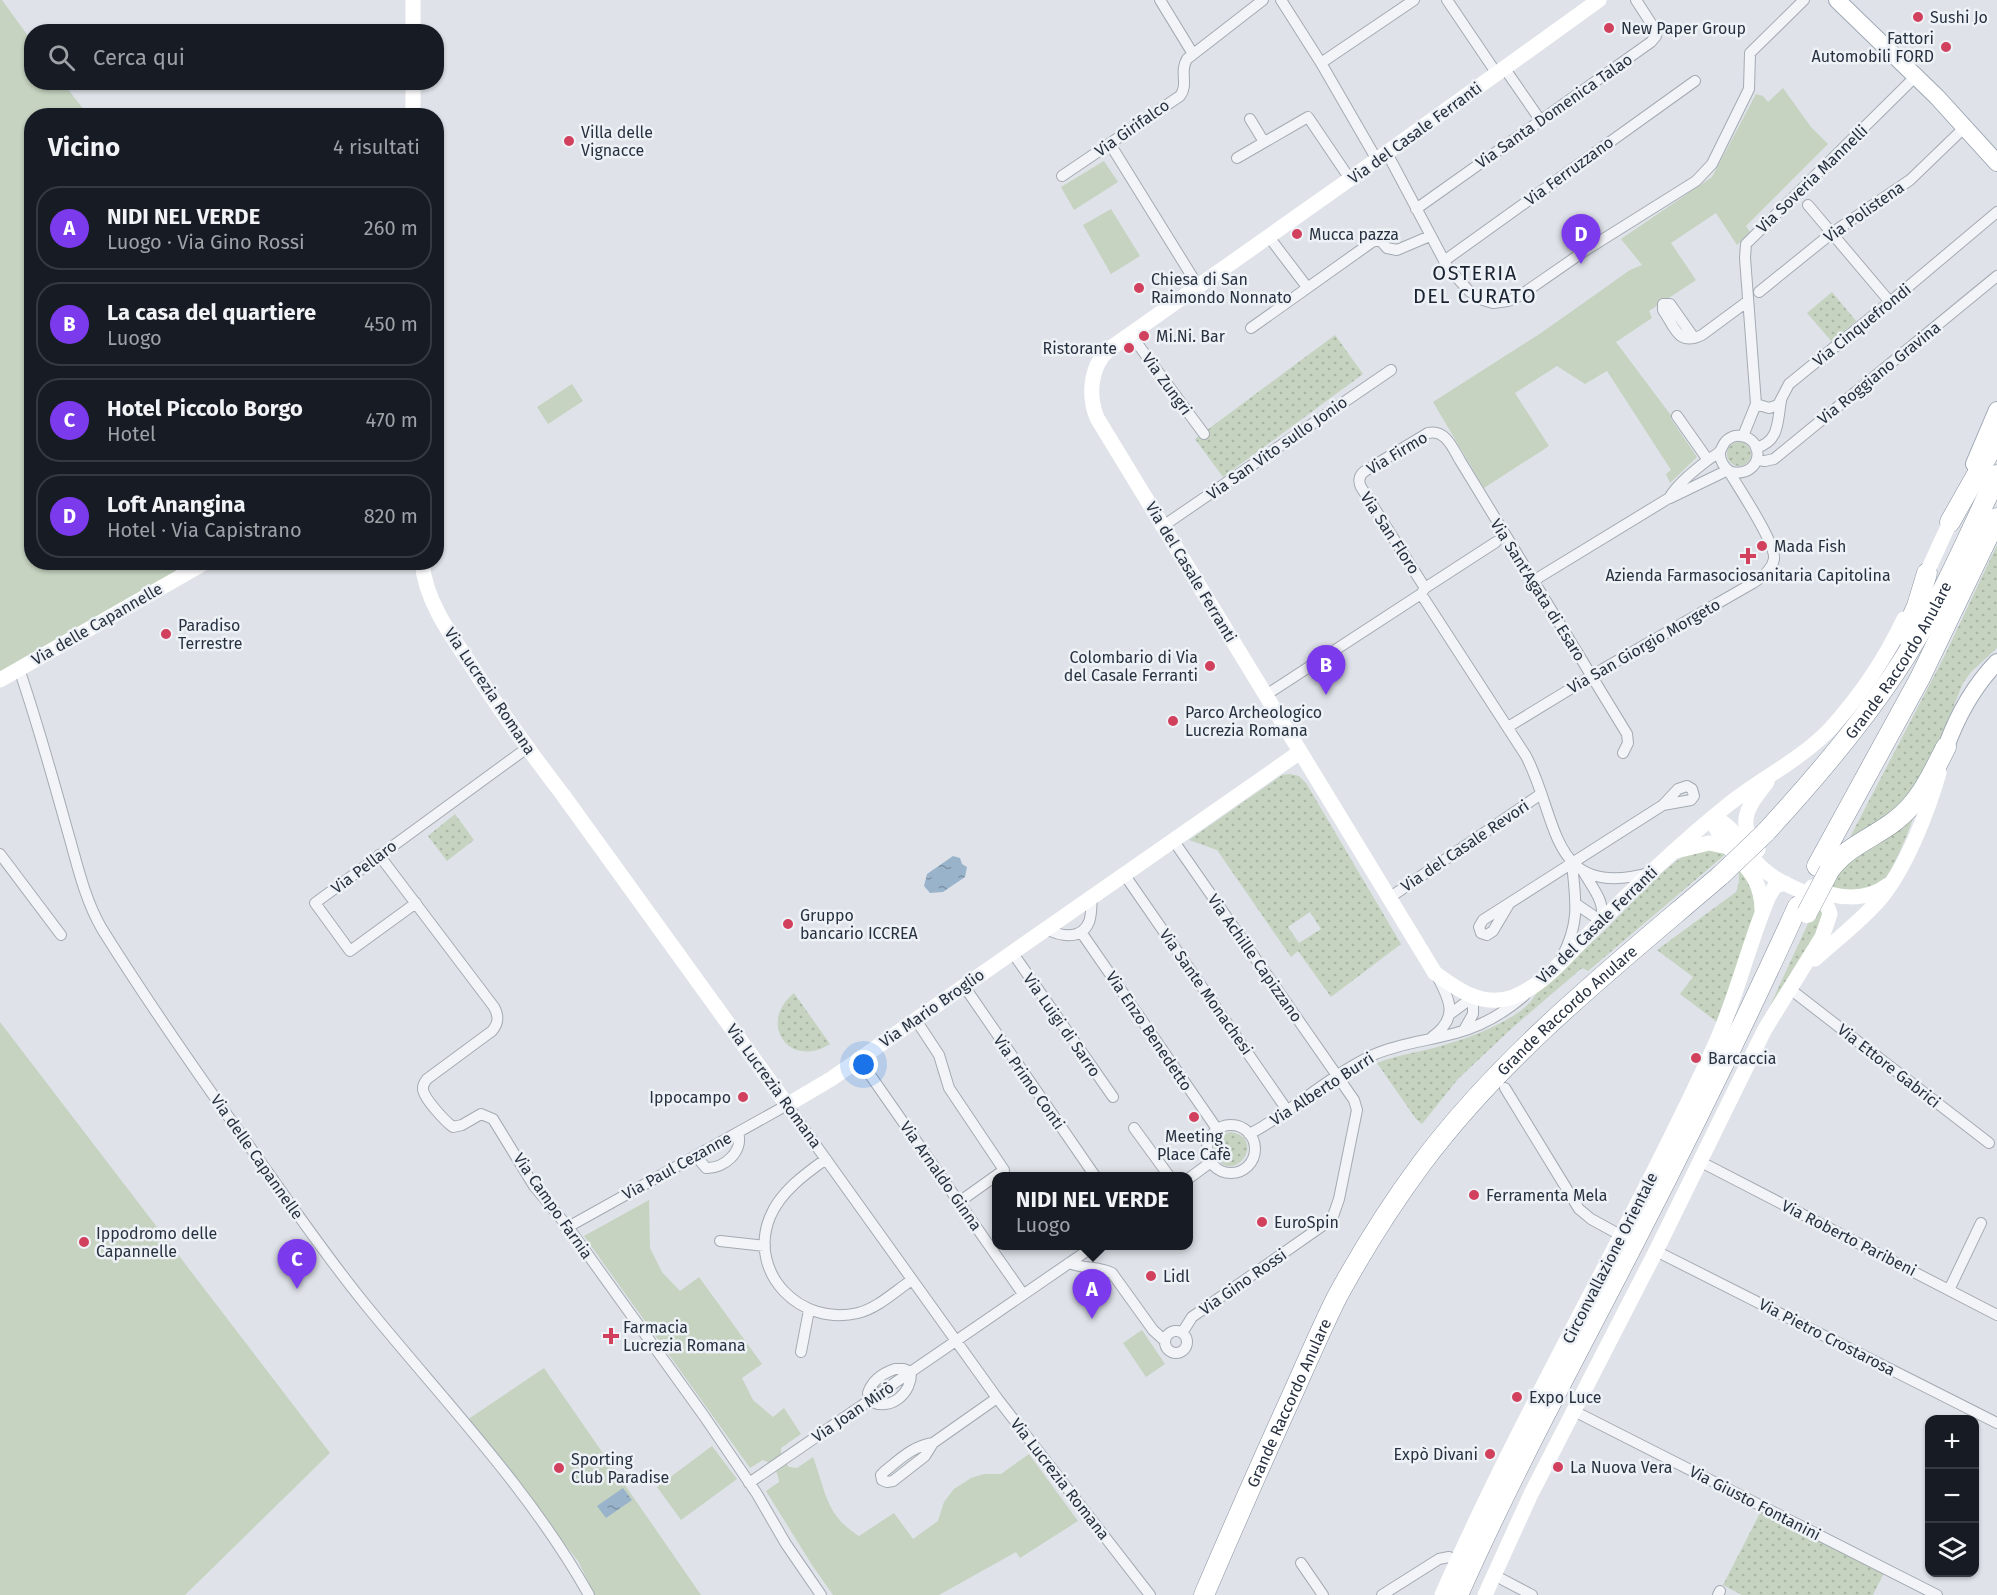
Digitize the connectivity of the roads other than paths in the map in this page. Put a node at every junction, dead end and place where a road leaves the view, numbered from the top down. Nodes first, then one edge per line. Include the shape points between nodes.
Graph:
1 (413, 0) edge
2 (1160, 0) edge
3 (1263, 0) edge
4 (1281, 0) edge
5 (1414, 0) edge
6 (1448, 0) edge
7 (1599, 0) edge
8 (1636, 0) edge
9 (1804, 0) edge
10 (1837, 0) edge
11 (413, 24) edge
12 (1192, 54) junction
13 (1321, 63) junction
14 (1501, 71) junction
15 (1916, 76) junction
16 (1695, 81) dead end
17 (413, 90) edge
18 (413, 108) edge
19 (1250, 118) dead end
20 (1541, 121) junction
21 (1965, 127) junction
22 (1264, 142) junction
23 (1110, 144) junction
24 (1382, 156) junction
25 (1237, 158) dead end
26 (1997, 163) edge
27 (1062, 176) dead end
28 (1350, 179) junction
29 (1808, 205) dead end
30 (1416, 209) junction
31 (1997, 212) edge
32 (1832, 233) junction
33 (1430, 236) junction
34 (1269, 237) junction
35 (1444, 261) junction
36 (1997, 276) edge
37 (1198, 286) junction
38 (1306, 287) junction
39 (1759, 292) dead end
40 (1748, 301) junction
41 (1890, 302) junction
42 (1251, 328) dead end
43 (1131, 335) junction
44 (1694, 338) dead end
45 (1391, 370) dead end
46 (1781, 401) junction
47 (1756, 404) junction
48 (1997, 410) edge
49 (1677, 416) dead end
50 (1437, 432) joint
51 (1204, 434) dead end
52 (1739, 436) junction
53 (1997, 439) edge
54 (1756, 448) junction
55 (1720, 452) junction
56 (1708, 460) junction
57 (1757, 460) junction
58 (1728, 470) junction
59 (1749, 470) junction
60 (1997, 475) edge
61 (1359, 478) joint
62 (1669, 498) junction
63 (1746, 501) junction
64 (1997, 518) edge
65 (1950, 522) junction
66 (1163, 526) junction
67 (1496, 542) dead end
68 (192, 570) edge
69 (422, 570) edge
70 (1927, 573) junction
71 (1533, 581) junction
72 (1423, 591) junction
73 (1997, 662) edge
74 (19, 669) junction
75 (1591, 676) junction
76 (0, 680) edge
77 (1266, 694) junction
78 (1867, 713) junction
79 (1508, 727) junction
80 (1946, 747) junction
81 (527, 748) junction
82 (1300, 752) junction
83 (1623, 753) dead end
84 (1285, 762) junction
85 (1311, 771) junction
86 (1772, 775) junction
87 (1541, 794) junction
88 (1663, 805) dead end
89 (1712, 818) junction
90 (1173, 840) junction
91 (1728, 847) junction
92 (1673, 852) junction
93 (0, 854) edge
94 (379, 855) junction
95 (1572, 864) junction
96 (1823, 868) junction
97 (1583, 871) junction
98 (1649, 873) junction
99 (1124, 874) junction
100 (1892, 882) junction
101 (1785, 883) junction
102 (1092, 897) junction
103 (1389, 898) junction
104 (416, 903) junction
105 (1509, 904) dead end
106 (1576, 904) junction
107 (1762, 914) junction
108 (1601, 921) junction
109 (1046, 928) junction
110 (1081, 932) junction
111 (62, 935) dead end
112 (1012, 952) junction
113 (1557, 966) junction
114 (1435, 973) junction
115 (1800, 973) junction
116 (1537, 985) junction
117 (964, 986) junction
118 (1790, 989) junction
119 (1473, 997) junction
120 (1450, 1014) junction
121 (916, 1020) junction
122 (1464, 1030) junction
123 (1431, 1038) junction
124 (859, 1059) junction
125 (1336, 1076) junction
126 (1505, 1088) dead end
127 (1113, 1097) dead end
128 (787, 1105) junction
129 (1287, 1110) junction
130 (1134, 1128) dead end
131 (1217, 1130) junction
132 (738, 1133) junction
133 (1249, 1134) junction
134 (1989, 1143) dead end
135 (696, 1156) junction
136 (826, 1159) junction
137 (1211, 1162) junction
138 (1701, 1162) junction
139 (1001, 1172) edge
140 (1092, 1172) edge
141 (1166, 1172) edge
142 (1193, 1175) edge
143 (992, 1179) edge
144 (959, 1202) junction
145 (1981, 1223) dead end
146 (568, 1227) junction
147 (1629, 1237) junction
148 (720, 1241) dead end
149 (765, 1246) junction
150 (992, 1249) edge
151 (992, 1250) edge
152 (1087, 1250) edge
153 (1656, 1251) junction
154 (1069, 1263) junction
155 (912, 1280) junction
156 (1949, 1290) junction
157 (1023, 1294) junction
158 (809, 1310) junction
159 (1997, 1314) edge
160 (1182, 1333) junction
161 (956, 1341) junction
162 (1165, 1341) junction
163 (801, 1352) dead end
164 (997, 1398) junction
165 (1574, 1411) junction
166 (1997, 1423) edge
167 (933, 1443) junction
168 (749, 1483) junction
169 (1458, 1560) junction
170 (1301, 1563) dead end
171 (1494, 1575) junction
172 (589, 1595) edge
173 (821, 1595) edge
174 (1150, 1595) edge
175 (1204, 1595) edge
176 (1323, 1595) edge
177 (1382, 1595) edge
178 (1442, 1595) edge
179 (1458, 1595) edge
180 (1485, 1595) edge
181 (1532, 1595) edge
182 (1937, 1595) edge

1 - 11 street
2 - 12 street
3 - 12 street
4 - 13 street
5 - 13 street
6 - 14 street
7 - 14 street, Via del Casale Ferranti
8 - 20 street, Via Santa Domenica Talao via 1655,28 1653,40
9 - 35 street via 1750,52 1749,89 1712,164 1696,181 1513,299 1497,303 1483,300 1463,286
10 - 15 main road
12 - 23 street, Via Girifalco via 1184,66 1180,96
13 - 24 street
14 - 20 street
14 - 24 street, Via del Casale Ferranti
15 - 21 main road
15 - 40 street, Via Soveria Mannelli via 1747,242 1744,250
16 - 35 street, Via Ferruzzano
17 - 18 street
19 - 22 street
20 - 30 street, Via Santa Domenica Talao
21 - 26 main road
21 - 32 street, Via Polistena via 1910,180
22 - 25 street
22 - 28 street via 1308,117
23 - 27 street, Via Girifalco
23 - 37 street
24 - 28 street, Via del Casale Ferranti
24 - 30 street
28 - 34 street, Via del Casale Ferranti
29 - 32 street
30 - 33 street
31 - 41 street, Via Cinquefrondi
32 - 39 street, Via Polistena
32 - 41 street
33 - 35 street
33 - 38 street via 1397,250 1387,249 1375,240
34 - 37 street, Via del Casale Ferranti
34 - 38 street
36 - 57 street, Via Roggiano Gravina via 1774,459
37 - 43 street, Via del Casale Ferranti
38 - 42 street
40 - 44 street
40 - 47 street, Via Soveria Mannelli
41 - 46 street, Via Cinquefrondi via 1789,384
43 - 51 street, Via Zungri
43 - 66 street, Via del Casale Ferranti via 1101,358 1093,378 1094,408
45 - 66 street, Via San Vito sullo Jonio
46 - 47 street via 1769,408
46 - 54 street via 1774,436
47 - 52 street
48 - 65 main road
49 - 56 street
50 - 61 street, Via Firmo via 1426,434
50 - 71 street, Via Sant'Agata di Esaro via 1445,438
52 - 54 street via 1748,438
52 - 55 street via 1725,442
53 - 65 highway
54 - 57 street
55 - 56 street
55 - 58 street
56 - 62 street
57 - 59 street
58 - 59 street
58 - 62 street
58 - 63 street
59 - 63 street
60 - 78 highway, Grande Raccordo Anulare via 1939,597
61 - 72 street, Via San Floro
62 - 71 street
63 - 75 street, Via San Giorgio Morgeto via 1770,542 1774,559 1767,572
64 - 96 highway, Grande Raccordo Anulare
65 - 70 street
66 - 77 street, Via del Casale Ferranti
67 - 72 street
68 - 74 street, Via delle Capannelle
69 - 81 street, Via Lucrezia Romana via 449,632
70 - 78 highway via 1917,606
70 - 86 street via 1892,644 1866,685 1825,734
71 - 75 street, Via Sant'Agata di Esaro
72 - 77 street
72 - 79 street, Via San Floro
73 - 80 main road via 1964,705
74 - 76 street, Via delle Capannelle
74 - 172 street, Via delle Capannelle via 88,901 102,929 212,1094 329,1258 521,1492
75 - 79 street, Via San Giorgio Morgeto
75 - 83 street, Via Sant'Agata di Esaro via 1627,735
77 - 82 street, Via del Casale Ferranti
78 - 175 highway, Grande Raccordo Anulare, bridge via 1765,833 1529,1044 1455,1122 1410,1179 1336,1299
79 - 87 street, Via San Floro via 1529,762
80 - 96 highway via 1913,806
80 - 100 street via 1929,804
81 - 94 street, Via Pellaro
81 - 128 street, Via Lucrezia Romana
82 - 84 street, Via Mario Broglio
82 - 85 street, Via del Casale Ferranti
84 - 85 street
84 - 90 street, Via Mario Broglio
85 - 103 street, Via del Casale Ferranti
86 - 89 street, Via del Casale Ferranti
86 - 100 street via 1751,802 1745,821 1754,846 1769,862 1817,890 1847,897 1868,895
87 - 95 street, Via San Floro via 1552,828
87 - 103 street, Via del Casale Revori
88 - 95 street
89 - 91 street
89 - 92 street, Via del Casale Ferranti
89 - 101 street via 1725,823 1761,867
90 - 99 street, Via Mario Broglio
90 - 125 street, Via Achille Capizzano
91 - 92 street via 1705,844
91 - 107 street via 1755,877 1761,892
92 - 98 street, Via del Casale Ferranti
93 - 111 street
94 - 104 street, Via Campo Farnia
94 - 104 street, Via Pellaro via 315,903 350,951
95 - 97 street
95 - 105 street
95 - 106 street
96 - 147 highway, Grande Raccordo Anulare via 1720,1074
97 - 98 street via 1617,879
97 - 108 street via 1601,903
98 - 108 street, Via del Casale Ferranti
99 - 102 street, Via Mario Broglio
99 - 129 street, Via Sante Monachesi
100 - 115 street via 1871,909
101 - 107 street, Circonvallazione Orientale via 1773,888
101 - 115 street via 1823,902 1830,912 1822,937
102 - 109 street, Via Mario Broglio
102 - 110 street via 1089,921
103 - 114 street, Via del Casale Ferranti
104 - 146 street, Via Campo Farnia via 494,1007 498,1019 492,1031 426,1080 423,1092 453,1127 481,1114 491,1117 534,1186
106 - 108 street
106 - 113 street via 1574,930
107 - 147 street, Circonvallazione Orientale via 1716,1044
108 - 113 street, Via del Casale Ferranti
109 - 110 street via 1065,936
109 - 112 street, Via Mario Broglio
110 - 131 street, Via Enzo Benedetto
112 - 117 street, Via Mario Broglio
112 - 127 street, Via Luigi di Sarro
113 - 116 street, Via del Casale Ferranti
114 - 119 street, Via del Casale Ferranti
114 - 120 street via 1449,1001
115 - 118 street
116 - 119 street, Via del Casale Ferranti via 1508,998
116 - 122 street, Via Alberto Burri via 1511,1007
117 - 121 street, Via Mario Broglio
117 - 140 street, Via Primo Conti
118 - 134 street, Via Ettore Gabrici
118 - 138 street via 1765,1029
119 - 120 street
119 - 122 street via 1473,1016
120 - 123 street via 1444,1027
121 - 124 street, Via Mario Broglio
121 - 139 street via 939,1055 949,1088 1004,1170
122 - 123 street, Via Alberto Burri
123 - 125 street, Via Alberto Burri via 1384,1051
124 - 128 street, Via Mario Broglio
124 - 144 street, Via Arnaldo Ginna
125 - 129 street, Via Alberto Burri
125 - 160 street, Via Gino Rossi via 1357,1110 1332,1219 1192,1317
126 - 147 street via 1579,1209 1591,1220
128 - 132 street, Via Paul Cezanne
128 - 136 street, Via Lucrezia Romana
129 - 133 street, Via Alberto Burri
130 - 141 street
131 - 133 street via 1236,1126
131 - 137 street via 1207,1145
132 - 135 street, Via Paul Cezanne
132 - 135 street via 738,1146 721,1165 706,1168
133 - 137 street via 1255,1149 1247,1167 1228,1173
135 - 146 street, Via Paul Cezanne
136 - 149 street via 778,1202 768,1222
136 - 155 street, Via Lucrezia Romana
137 - 142 street
138 - 153 street
138 - 156 street, Via Roberto Paribeni
143 - 144 street
144 - 150 street, Via Arnaldo Ginna
145 - 156 street
146 - 168 street, Via Campo Farnia
147 - 169 street, Circonvallazione Orientale via 1514,1443
147 - 179 highway, Grande Raccordo Anulare
148 - 149 street
149 - 158 street via 777,1283
151 - 157 street, Via Arnaldo Ginna
152 - 154 street
153 - 165 street
153 - 166 street, Via Pietro Crostarosa
154 - 157 street
154 - 162 street via 1112,1273 1152,1330
155 - 158 street via 873,1307 857,1313 831,1316
155 - 161 street, Via Lucrezia Romana
156 - 159 street, Via Roberto Paribeni
157 - 161 street
158 - 163 street
160 - 162 street, Via Gino Rossi via 1171,1333
160 - 162 street, Via Gino Rossi via 1187,1345 1179,1353 1169,1351
161 - 164 street, Via Lucrezia Romana
161 - 168 street, Via Joan Mirò
164 - 167 street
164 - 174 street, Via Lucrezia Romana
165 - 171 street
165 - 182 street, Via Giusto Fontanini
167 - 167 street via 910,1451 881,1475 882,1480 893,1481 925,1456
168 - 173 street, Via Campo Farnia
169 - 177 street via 1439,1559
169 - 178 street, Circonvallazione Orientale
170 - 176 street
171 - 180 street
171 - 181 street

